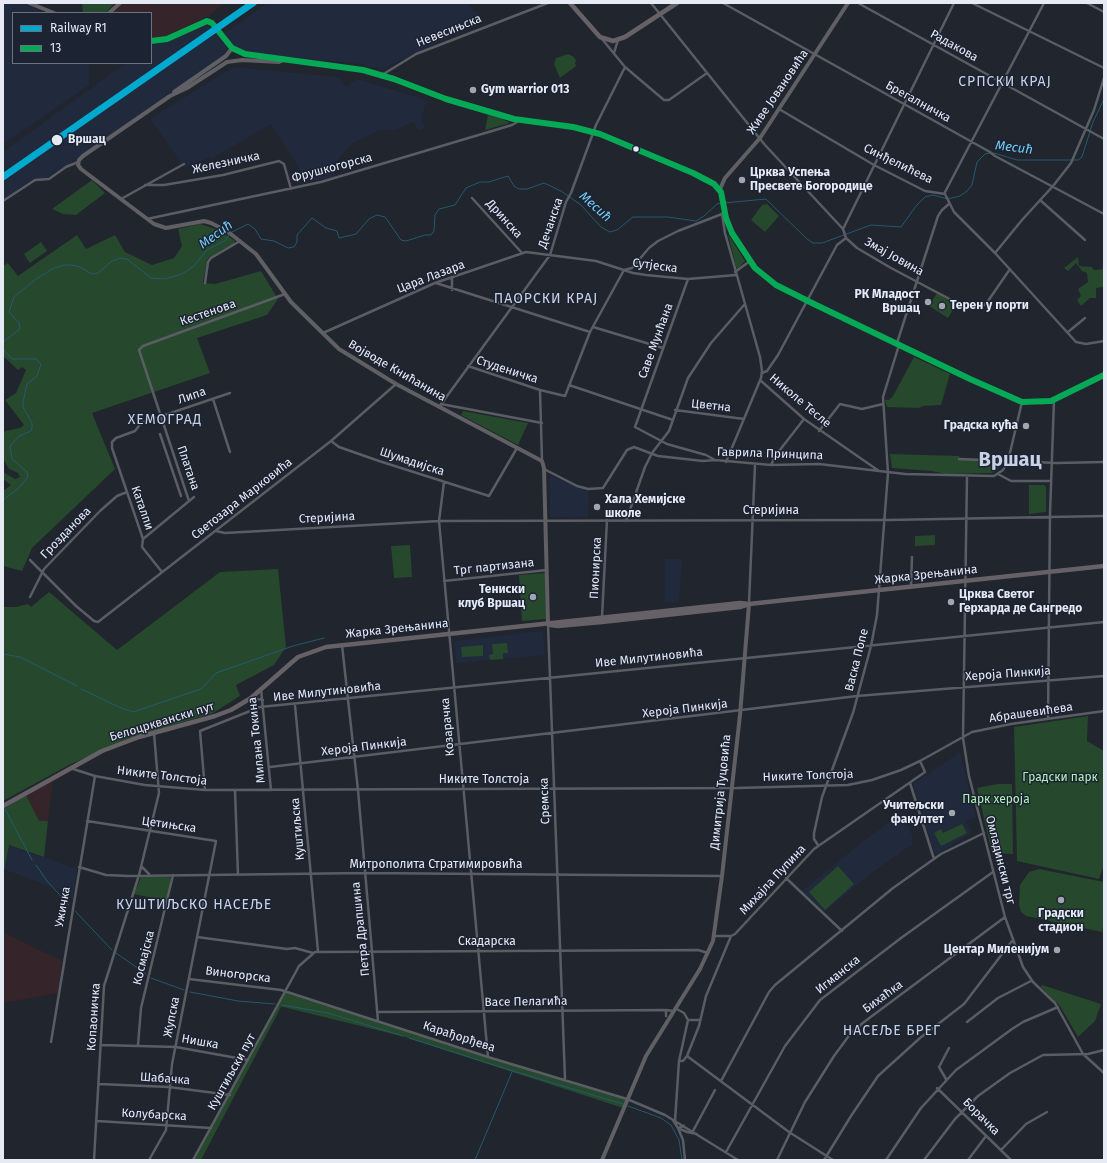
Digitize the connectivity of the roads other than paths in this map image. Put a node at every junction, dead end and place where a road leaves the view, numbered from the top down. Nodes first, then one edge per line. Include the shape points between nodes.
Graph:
1 (29, 3) edge
2 (120, 3) edge
3 (548, 3) edge
4 (570, 3) edge
5 (651, 3) edge
6 (677, 3) edge
7 (723, 3) edge
8 (848, 3) edge
9 (858, 3) edge
10 (954, 3) edge
11 (972, 3) edge
12 (1044, 3) edge
13 (1087, 3) edge
14 (52, 12) edge
15 (111, 12) edge
16 (1104, 12) edge
17 (660, 14) junction
18 (1029, 31) junction
19 (600, 36) junction
20 (618, 40) junction
21 (152, 41) edge
22 (933, 45) junction
23 (232, 48) junction
24 (614, 54) junction
25 (816, 55) junction
26 (286, 59) junction
27 (625, 67) junction
28 (1104, 68) edge
29 (707, 73) junction
30 (382, 75) junction
31 (1104, 78) edge
32 (188, 82) junction
33 (1002, 83) junction
34 (193, 84) junction
35 (181, 90) junction
36 (170, 96) junction
37 (903, 104) junction
38 (779, 109) junction
39 (519, 121) junction
40 (1087, 130) junction
41 (593, 132) junction
42 (760, 138) junction
43 (1104, 139) edge
44 (971, 141) junction
45 (78, 162) junction
46 (184, 164) dead end
47 (874, 165) junction
48 (145, 185) junction
49 (1054, 186) junction
50 (291, 189) junction
51 (720, 189) junction
52 (944, 194) junction
53 (472, 198) dead end
54 (121, 199) junction
55 (1040, 200) junction
56 (3, 201) edge
57 (949, 203) junction
58 (724, 207) junction
59 (722, 214) junction
60 (1104, 214) edge
61 (146, 219) junction
62 (729, 227) junction
63 (843, 230) junction
64 (725, 233) junction
65 (846, 237) junction
66 (1085, 240) dead end
67 (240, 241) junction
68 (522, 253) junction
69 (995, 253) junction
70 (550, 255) junction
71 (750, 261) junction
72 (632, 268) junction
73 (1010, 269) junction
74 (624, 270) junction
75 (633, 273) junction
76 (735, 274) junction
77 (452, 278) junction
78 (688, 279) junction
79 (916, 281) junction
80 (205, 283) dead end
81 (435, 283) junction
82 (452, 290) junction
83 (285, 294) junction
84 (808, 302) junction
85 (744, 305) junction
86 (511, 307) junction
87 (1085, 318) dead end
88 (593, 327) junction
89 (590, 332) junction
90 (1068, 332) junction
91 (322, 334) junction
92 (1104, 341) edge
93 (898, 344) junction
94 (663, 348) junction
95 (139, 350) joint
96 (468, 366) junction
97 (762, 373) junction
98 (1104, 375) edge
99 (760, 380) junction
100 (396, 384) junction
101 (569, 386) junction
102 (540, 390) junction
103 (230, 393) dead end
104 (212, 399) junction
105 (1054, 400) junction
106 (1022, 402) junction
107 (883, 404) junction
108 (440, 406) junction
109 (460, 408) junction
110 (641, 409) junction
111 (675, 410) junction
112 (161, 416) junction
113 (457, 416) junction
114 (744, 419) junction
115 (804, 419) junction
116 (673, 420) junction
117 (542, 424) junction
118 (820, 431) junction
119 (160, 434) dead end
120 (331, 441) junction
121 (663, 441) junction
122 (112, 444) joint
123 (517, 447) junction
124 (230, 452) dead end
125 (652, 453) junction
126 (959, 459) dead end
127 (714, 460) junction
128 (542, 461) junction
129 (1008, 461) junction
130 (726, 462) junction
131 (1104, 462) edge
132 (1052, 463) junction
133 (755, 465) junction
134 (771, 465) junction
135 (544, 468) junction
136 (879, 472) junction
137 (888, 473) junction
138 (180, 474) junction
139 (998, 474) junction
140 (174, 476) junction
141 (967, 476) junction
142 (1051, 481) junction
143 (444, 482) junction
144 (127, 492) junction
145 (181, 496) dead end
146 (194, 497) dead end
147 (189, 501) junction
148 (1104, 516) edge
149 (1050, 517) junction
150 (966, 518) junction
151 (607, 520) junction
152 (752, 520) junction
153 (884, 520) junction
154 (439, 521) junction
155 (546, 521) junction
156 (626, 521) junction
157 (216, 532) junction
158 (143, 538) junction
159 (912, 558) dead end
160 (30, 560) dead end
161 (1104, 566) edge
162 (547, 570) junction
163 (44, 572) junction
164 (162, 572) junction
165 (1049, 572) junction
166 (444, 581) junction
167 (965, 581) junction
168 (911, 587) junction
169 (880, 590) junction
170 (30, 597) dead end
171 (749, 604) junction
172 (602, 617) junction
173 (1104, 622) edge
174 (548, 624) junction
175 (1049, 627) junction
176 (448, 634) junction
177 (964, 637) junction
178 (342, 644) junction
179 (872, 646) junction
180 (744, 658) junction
181 (1104, 676) edge
182 (551, 677) junction
183 (1047, 680) junction
184 (964, 686) junction
185 (454, 688) junction
186 (261, 689) junction
187 (857, 696) junction
188 (251, 698) junction
189 (348, 699) junction
190 (263, 700) junction
191 (295, 705) junction
192 (264, 706) junction
193 (740, 711) junction
194 (1104, 711) edge
195 (1048, 719) junction
196 (154, 733) junction
197 (552, 733) junction
198 (963, 738) junction
199 (459, 745) junction
200 (354, 757) junction
201 (920, 761) junction
202 (301, 763) junction
203 (270, 767) junction
204 (69, 768) junction
205 (94, 776) junction
206 (910, 783) junction
207 (158, 786) junction
208 (826, 786) junction
209 (732, 788) junction
210 (463, 789) junction
211 (555, 789) junction
212 (205, 790) junction
213 (235, 790) junction
214 (271, 790) junction
215 (303, 790) junction
216 (358, 790) junction
217 (3, 806) edge
218 (87, 821) junction
219 (150, 832) junction
220 (984, 833) junction
221 (818, 845) junction
222 (934, 859) junction
223 (79, 867) junction
224 (142, 867) junction
225 (994, 872) junction
226 (365, 873) junction
227 (311, 874) junction
228 (471, 874) junction
229 (139, 875) junction
230 (149, 875) junction
231 (172, 875) junction
232 (210, 875) junction
233 (238, 875) junction
234 (557, 875) junction
235 (722, 876) junction
236 (786, 878) junction
237 (1005, 917) junction
238 (842, 931) junction
239 (714, 936) junction
240 (197, 937) junction
241 (729, 937) junction
242 (1013, 941) junction
243 (318, 951) junction
244 (372, 951) junction
245 (479, 951) junction
246 (560, 951) junction
247 (313, 953) junction
248 (708, 953) junction
249 (189, 979) junction
250 (1032, 981) junction
251 (285, 991) junction
252 (1058, 1007) junction
253 (666, 1010) junction
254 (674, 1010) junction
255 (562, 1011) junction
256 (379, 1012) junction
257 (484, 1012) junction
258 (666, 1016) dead end
259 (688, 1020) junction
260 (699, 1020) junction
261 (378, 1021) junction
262 (967, 1022) dead end
263 (51, 1042) dead end
264 (101, 1045) junction
265 (138, 1046) junction
266 (176, 1047) junction
267 (949, 1048) dead end
268 (1104, 1050) edge
269 (1083, 1054) junction
270 (688, 1056) junction
271 (488, 1057) junction
272 (248, 1060) junction
273 (679, 1061) junction
274 (1104, 1073) edge
275 (946, 1079) junction
276 (565, 1080) junction
277 (720, 1081) junction
278 (99, 1084) junction
279 (169, 1088) junction
280 (937, 1088) junction
281 (715, 1090) dead end
282 (230, 1095) junction
283 (627, 1099) junction
284 (752, 1104) junction
285 (962, 1112) junction
286 (1047, 1112) dead end
287 (674, 1120) junction
288 (97, 1121) junction
289 (166, 1125) junction
290 (684, 1126) junction
291 (211, 1128) junction
292 (678, 1128) junction
293 (693, 1131) junction
294 (687, 1132) junction
295 (789, 1132) junction
296 (697, 1134) junction
297 (986, 1136) junction
298 (682, 1137) junction
299 (1001, 1150) junction
300 (726, 1152) junction
301 (826, 1156) junction
302 (94, 1160) edge
303 (149, 1160) edge
304 (193, 1160) edge
305 (602, 1160) edge
306 (685, 1160) edge
307 (738, 1160) edge
308 (777, 1160) edge
309 (824, 1160) edge
310 (833, 1160) edge
311 (886, 1160) edge
312 (924, 1160) edge
313 (968, 1160) edge
314 (1011, 1160) edge

1 - 14 street
2 - 15 street
3 - 30 street, Невесињска via 416,54
4 - 19 main road
5 - 17 street, Змај Јовина
6 - 17 main road
7 - 25 street, Брегалничка
8 - 25 street, Живе Јовановића
9 - 22 street, Радакова
10 - 22 street
11 - 18 street
12 - 18 street
13 - 16 street
17 - 20 main road
17 - 29 street, Змај Јовина
18 - 28 street
18 - 33 street
19 - 20 main road via 609,41
19 - 24 street
20 - 24 street
21 - 23 street via 167,39 207,21 212,23
22 - 33 street, Радакова
22 - 37 street
23 - 26 street via 245,54
23 - 32 street via 226,56
24 - 27 street
25 - 37 street, Брегалничка
25 - 38 street, Живе Јовановића
26 - 30 street via 344,66
26 - 34 street via 273,62 232,61
27 - 29 street via 666,101
27 - 41 street, Дечанска
29 - 42 street, Змај Јовина
30 - 39 street via 446,99
31 - 40 street
32 - 34 street
32 - 35 street
32 - 36 street
33 - 40 street, Радакова
33 - 44 street
34 - 35 street
35 - 36 street
36 - 45 street
37 - 44 street, Брегалничка
37 - 47 street
38 - 42 street, Живе Јовановића
38 - 47 street, Синђелићева
39 - 41 street via 573,127
39 - 50 street, Фрушкогорска via 431,150
40 - 43 street, Радакова
40 - 49 street via 1071,163
41 - 51 street via 693,173
41 - 70 street, Дечанска
42 - 51 street, Живе Јовановића via 725,178
42 - 63 street, Змај Јовина
44 - 49 street, Брегалничка
44 - 52 street
45 - 54 street, Војводе Книћанина via 81,169
45 - 56 street via 49,179 35,180
46 - 48 street
47 - 52 street, Синђелићева via 925,190
47 - 63 street
48 - 50 street, Железничка via 164,185 223,175 279,161 284,164
48 - 54 street
49 - 55 street
49 - 60 street, Брегалничка
50 - 61 street, Фрушкогорска
51 - 58 street
52 - 57 street, Синђелићева
53 - 68 street, Дринска
54 - 61 street, Војводе Книћанина
55 - 66 street
55 - 69 street
57 - 69 street, Синђелићева via 956,215
57 - 79 street, Васка Попе via 938,216
58 - 59 street
58 - 62 street
59 - 64 street, Николе Тесле
59 - 72 street via 658,241
61 - 67 street, Војводе Книћанина via 161,227 211,223
62 - 64 street
62 - 71 street
63 - 65 street, Змај Јовина
64 - 76 street, Николе Тесле
65 - 79 street, Змај Јовина via 862,252
65 - 84 street via 837,245
67 - 80 street via 211,258
67 - 83 street, Војводе Книћанина via 256,254
68 - 70 street, Цара Лазара
68 - 77 street, Цара Лазара
69 - 73 street, Синђелићева
70 - 74 street, Сутјеска via 596,261
70 - 86 street, Дечанска
71 - 76 street
71 - 84 street via 758,272 769,280
72 - 74 street
72 - 75 street
73 - 79 street, Змај Јовина via 981,308 977,309 960,304
73 - 90 street, Синђелићева
74 - 75 street, Сутјеска
74 - 88 street
75 - 78 street, Сутјеска
76 - 78 street, Сутјеска
76 - 85 street, Николе Тесле
77 - 81 street, Цара Лазара
77 - 82 street
78 - 94 street, Саве Мунћана
79 - 93 street, Васка Попе
81 - 82 street
81 - 91 street, Цара Лазара
82 - 86 street
83 - 91 street, Војводе Книћанина
83 - 95 street, Кестенова via 143,346
84 - 93 street
84 - 97 street via 775,360
85 - 97 street, Николе Тесле via 760,357
85 - 111 street via 695,366
86 - 89 street
86 - 96 street, Дечанска
87 - 90 street
88 - 89 street
88 - 94 street
89 - 101 street
90 - 92 street, Синђелићева via 1076,342 1086,344
91 - 100 street, Војводе Книћанина via 338,349
93 - 106 street
93 - 107 street, Васка Попе via 884,390
94 - 110 street, Саве Мунћана
95 - 112 street, Платана
96 - 102 street, Студеничка
96 - 108 street, Дечанска
97 - 99 street, Николе Тесле
98 - 105 street
99 - 114 street
99 - 115 street, Николе Тесле
100 - 108 street, Војводе Книћанина
100 - 120 street, Светозара Марковића
101 - 102 street, Студеничка via 563,397
101 - 110 street
102 - 117 street
103 - 104 street, Липа
104 - 112 street, Липа
104 - 124 street
105 - 106 street
105 - 132 street
106 - 129 street
107 - 118 street via 862,408 840,404
107 - 137 street, Васка Попе
108 - 109 street, Војводе Книћанина
108 - 113 street, Војводе Книћанина
109 - 113 street, Војводе Книћанина
109 - 117 street, Војводе Книћанина
110 - 116 street
110 - 121 street, Саве Мунћана via 634,427
111 - 114 street, Цветна
111 - 116 street
112 - 122 street, Липа via 140,424 135,430 116,438
112 - 138 street, Платана
113 - 123 street, Војводе Книћанина
114 - 130 street
115 - 118 street, Николе Тесле
115 - 134 street
116 - 121 street
117 - 128 street
118 - 136 street, Николе Тесле
119 - 140 street
120 - 143 street, Шумадијска via 339,447
120 - 157 street, Светозара Марковића
121 - 125 street
121 - 127 street
122 - 144 street, Каталпи
123 - 128 street, Војводе Книћанина
123 - 143 street, Шумадијска via 488,496
125 - 127 street, Гаврила Принципа via 667,457
125 - 135 street, Гаврила Принципа via 630,447 603,488 597,489 577,486
125 - 156 street
126 - 129 street
127 - 130 street, Гаврила Принципа
128 - 135 street, Сремска
129 - 132 street
129 - 139 street
130 - 133 street, Гаврила Принципа
131 - 132 street
132 - 142 street
133 - 134 street, Гаврила Принципа
133 - 152 street, Димитрија Туцовића
134 - 136 street, Гаврила Принципа via 819,464
135 - 155 street, Сремска
136 - 137 street, Гаврила Принципа
137 - 141 street, Гаврила Принципа
137 - 153 street, Васка Попе
138 - 140 street
138 - 147 street, Платана
139 - 141 street, Гаврила Принципа
139 - 142 street via 1011,481
140 - 145 street
141 - 150 street, Омладински трг
142 - 149 street
143 - 154 street
144 - 158 street, Каталпи
144 - 163 street, Грозданова via 117,496 100,511 44,569
146 - 147 street
147 - 158 street
148 - 149 street, Стеријина
149 - 150 street, Стеријина
149 - 165 street
150 - 153 street, Стеријина
150 - 167 street, Омладински трг
151 - 155 street, Стеријина
151 - 156 street, Стеријина
151 - 172 street, Пионирска
152 - 153 street, Стеријина
152 - 156 street, Стеријина
152 - 171 street, Димитрија Туцовића
153 - 169 street, Васка Попе
154 - 155 street, Стеријина
154 - 157 street, Стеријина via 225,534
154 - 166 street, Козарачка
155 - 162 street, Сремска
157 - 164 street, Светозара Марковића
158 - 164 street, Каталпи via 144,550
159 - 168 street
160 - 163 street
161 - 165 main road, Жарка Зрењанина
162 - 166 street, Трг партизана
162 - 174 street, Сремска
163 - 164 street, Светозара Марковића via 76,606 96,622
163 - 170 street, Грозданова
165 - 167 main road, Жарка Зрењанина
165 - 175 street
166 - 176 street, Козарачка
167 - 168 main road, Жарка Зрењанина
167 - 177 street, Омладински трг
168 - 169 main road, Жарка Зрењанина
169 - 171 main road, Жарка Зрењанина
169 - 179 street, Васка Попе
171 - 172 main road, Жарка Зрењанина
171 - 174 main road, Жарка Зрењанина via 602,622 558,626
171 - 180 street, Димитрија Туцовића
172 - 174 main road, Жарка Зрењанина
173 - 175 street, Иве Милутиновића
174 - 176 main road, Жарка Зрењанина
174 - 182 street, Сремска
175 - 177 street, Иве Милутиновића
175 - 183 street
176 - 178 main road, Жарка Зрењанина
176 - 185 street, Козарачка
177 - 179 street, Иве Милутиновића
177 - 184 street, Омладински трг
178 - 186 main road, Жарка Зрењанина via 318,648 298,657
178 - 189 street, Петра Драпшина
179 - 180 street, Иве Милутиновића
179 - 187 street, Васка Попе
180 - 182 street, Иве Милутиновића
180 - 193 street, Димитрија Туцовића
181 - 183 street, Хероја Пинкија
182 - 185 street, Иве Милутиновића
182 - 197 street, Сремска
183 - 184 street, Хероја Пинкија
183 - 195 street
184 - 187 street, Хероја Пинкија
184 - 198 street, Омладински трг
185 - 189 street, Иве Милутиновића
185 - 199 street, Козарачка
186 - 188 main road, Белоцрквански пут
186 - 190 street, Милана Токина
187 - 193 street, Хероја Пинкија
187 - 208 street, Васка Попе
188 - 190 street
188 - 196 main road, Белоцрквански пут via 224,713
189 - 191 street, Иве Милутиновића
189 - 200 street, Петра Драпшина
190 - 192 street, Милана Токина
191 - 192 street, Иве Милутиновића
191 - 202 street, Куштиљска
192 - 203 street, Милана Токина
192 - 212 street, Иве Милутиновића via 201,730
193 - 197 street, Хероја Пинкија
193 - 209 street, Димитрија Туцовића
194 - 195 street, Абрашевићева
195 - 198 street, Абрашевићева via 987,728 972,732
196 - 204 main road, Белоцрквански пут via 108,748
196 - 207 street, Копаоничка
197 - 199 street, Хероја Пинкија
197 - 211 street, Сремска
198 - 201 street, Никите Толстоја
198 - 220 street, Омладински трг via 964,753
199 - 200 street, Хероја Пинкија
199 - 210 street, Козарачка
200 - 202 street, Хероја Пинкија
200 - 216 street, Петра Драпшина
201 - 206 street, Михајла Пупина via 925,772
201 - 208 street, Никите Толстоја via 861,783
202 - 203 street, Хероја Пинкија
202 - 215 street, Куштиљска
203 - 214 street, Милана Токина
204 - 205 street, Никите Толстоја
204 - 217 main road, Белоцрквански пут
205 - 207 street, Никите Толстоја
205 - 218 street, Ужичка
206 - 221 street, Михајла Пупина
206 - 222 street
207 - 212 street, Никите Толстоја
207 - 219 street, Копаоничка via 159,793
208 - 209 street, Никите Толстоја
208 - 221 street, Васка Попе via 814,833
209 - 211 street, Никите Толстоја
209 - 235 street, Димитрија Туцовића
210 - 211 street, Никите Толстоја
210 - 216 street, Никите Толстоја
210 - 228 street, Козарачка
211 - 234 street, Сремска
212 - 213 street, Никите Толстоја
213 - 214 street, Никите Толстоја
213 - 233 street
214 - 215 street, Никите Толстоја
215 - 216 street, Никите Толстоја
215 - 227 street, Куштиљска
216 - 226 street, Петра Драпшина
218 - 219 street, Цетињска
218 - 223 street, Ужичка
219 - 224 street, Копаоничка
219 - 232 street, Цетињска via 216,841
220 - 222 street
220 - 225 street, Омладински трг
221 - 236 street, Михајла Пупина
222 - 238 street via 893,888
223 - 229 street, Митрополита Стратимировића via 106,875
223 - 263 street, Ужичка
224 - 229 street, Копаоничка
224 - 230 street
225 - 237 street, Омладински трг
225 - 284 street, Игманска via 820,1000 785,1046
226 - 227 street, Митрополита Стратимировића
226 - 228 street, Митрополита Стратимировића
226 - 244 street, Петра Драпшина
227 - 233 street, Митрополита Стратимировића
227 - 243 street, Куштиљска
228 - 234 street, Митрополита Стратимировића
228 - 245 street, Козарачка
229 - 230 street, Митрополита Стратимировића
229 - 264 street, Копаоничка via 106,977
230 - 231 street, Митрополита Стратимировића
231 - 232 street, Митрополита Стратимировића
231 - 265 street, Космајска via 141,1008
232 - 233 street, Митрополита Стратимировића
232 - 240 street, Жупска
234 - 235 street, Митрополита Стратимировића
234 - 246 street, Сремска
235 - 239 street, Димитрија Туцовића
236 - 238 street
236 - 241 street, Михајла Пупина via 735,934
237 - 242 street, Омладински трг
237 - 295 street, Бихаћка via 858,1027 834,1056
238 - 277 street via 772,989
239 - 241 street
239 - 248 street, Димитрија Туцовића
240 - 247 street via 295,948
240 - 249 street, Жупска
241 - 260 street, Михајла Пупина
242 - 250 street, Омладински трг
242 - 301 street via 964,1004 920,1038 878,1076
243 - 244 street, Скадарска
243 - 247 street, Скадарска
244 - 245 street, Скадарска
244 - 256 street, Петра Драпшина
245 - 246 street, Скадарска
245 - 257 street, Козарачка
246 - 248 street, Скадарска via 698,950
246 - 255 street, Сремска
247 - 251 street, Скадарска via 299,966
248 - 254 street, Димитрија Туцовића
249 - 251 street, Виногорска
249 - 266 street, Жупска
250 - 252 street, Омладински трг
250 - 262 street via 998,998
251 - 261 street, Карађорђева
251 - 272 street, Куштиљски пут
252 - 269 street, Омладински трг
252 - 275 street via 1012,1029 973,1055
253 - 254 street, Васе Пелагића
253 - 255 street, Васе Пелагића
253 - 258 street
254 - 259 street via 686,1014
254 - 283 street, Димитрија Туцовића via 646,1056
255 - 257 street, Васе Пелагића
255 - 276 street, Сремска
256 - 257 street, Васе Пелагића
256 - 261 street, Петра Драпшина
257 - 271 street, Козарачка
259 - 260 street
259 - 273 street
260 - 270 street, Михајла Пупина
261 - 271 street, Карађорђева
264 - 265 street, Нишка
264 - 278 street, Копаоничка
265 - 266 street, Нишка
266 - 272 street, Нишка
266 - 279 street, Жупска
267 - 275 street via 939,1067
268 - 269 street
269 - 274 street, Омладински трг
269 - 285 street via 1048,1054 1031,1061 989,1086
270 - 273 street
270 - 277 street
271 - 276 street, Карађорђева
272 - 282 street, Куштиљски пут
273 - 287 street
275 - 280 street
276 - 283 street, Карађорђева
277 - 284 street
278 - 279 street, Шабачка
278 - 288 street, Копаоничка
279 - 282 street, Шабачка
279 - 289 street, Жупска
280 - 285 street, Борачка
280 - 311 street
281 - 293 street
282 - 291 street, Куштиљски пут
283 - 287 street, Карађорђева
283 - 305 street, Димитрија Туцовића
284 - 295 street
284 - 300 street, Игманска
285 - 297 street, Борачка
285 - 312 street via 938,1139
286 - 299 street via 1026,1124
287 - 290 street, Карађорђева
287 - 292 street
288 - 289 street, Колубарска
288 - 302 street, Копаоничка
289 - 291 street, Колубарска
289 - 303 street, Жупска
290 - 292 street
290 - 293 street, Карађорђева
291 - 304 street, Куштиљски пут
292 - 294 street
292 - 298 street
293 - 296 street, Карађорђева
294 - 296 street
294 - 298 street
295 - 301 street
295 - 308 street, Бихаћка
296 - 300 street, Карађорђева
297 - 299 street, Борачка
297 - 313 street
298 - 306 street
299 - 314 street, Борачка
300 - 307 street, Карађорђева
301 - 309 street
301 - 310 street

